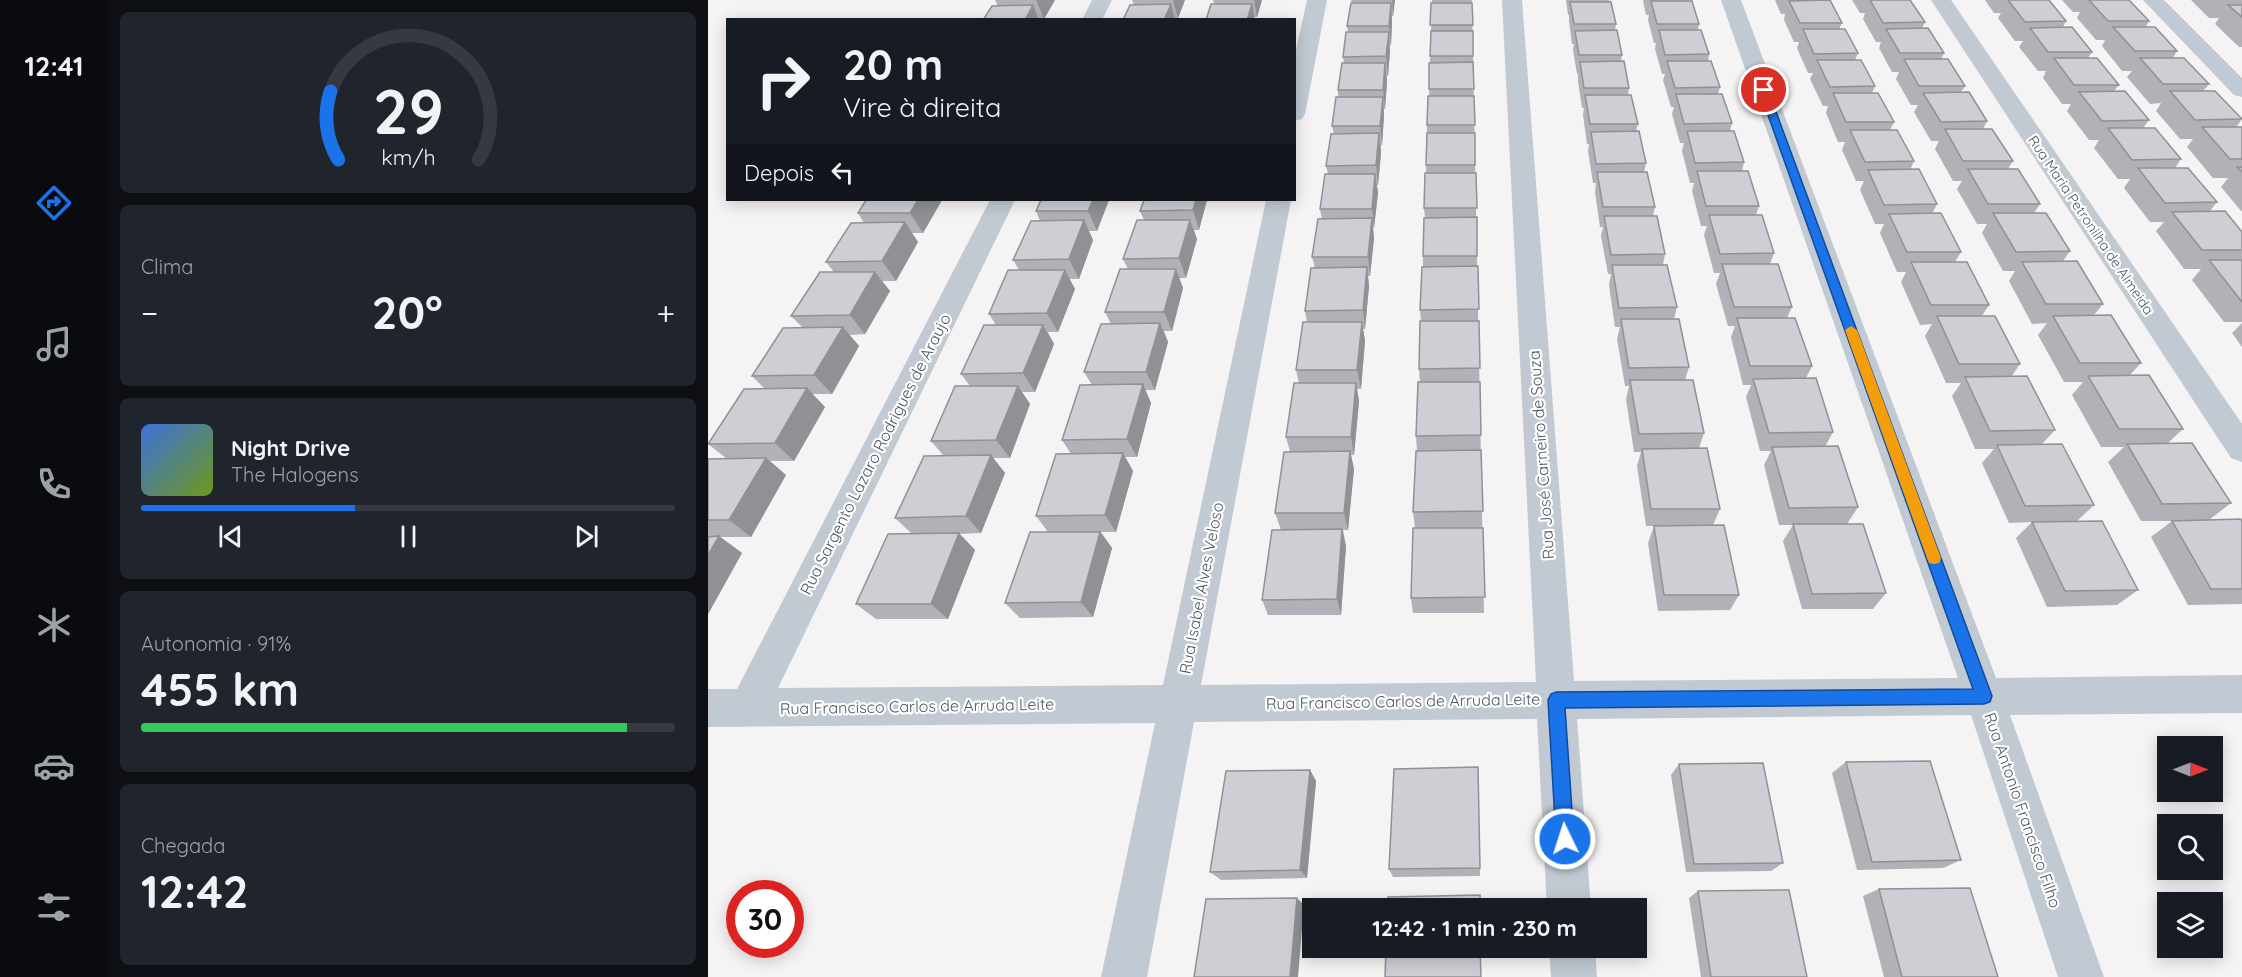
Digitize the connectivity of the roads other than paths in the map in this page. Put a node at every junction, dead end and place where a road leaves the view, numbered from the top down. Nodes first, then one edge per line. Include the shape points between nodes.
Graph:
1 (1102, 0) edge
2 (1317, 0) edge
3 (1512, 0) edge
4 (1731, 0) edge
5 (1941, 0) edge
6 (2153, 0) edge
7 (1093, 18) edge
8 (2242, 90) edge
9 (1296, 104) edge
10 (1002, 201) edge
11 (1278, 201) edge
12 (2242, 449) edge
13 (2242, 694) edge
14 (1984, 696) junction
15 (1556, 700) junction
16 (1178, 704) junction
17 (708, 708) edge
18 (748, 708) junction
19 (1568, 898) edge
20 (1573, 958) edge
21 (1124, 977) edge
22 (1574, 977) edge
23 (2081, 977) edge

1 - 7 street
2 - 9 street
3 - 15 street, Rua José Carneiro de Souza
4 - 14 street, Rua Antonio Francisco Filho
5 - 12 street, Rua Maria Petronilha de Almeida
6 - 8 street
10 - 18 street, Rua Sargento Lazaro Rodrigues de Araujo
11 - 16 street, Rua Isabel Alves Veloso
13 - 14 street, Rua Francisco Carlos de Arruda Leite
14 - 15 street, Rua Francisco Carlos de Arruda Leite
14 - 23 street, Rua Antonio Francisco Filho
15 - 16 street, Rua Francisco Carlos de Arruda Leite
15 - 19 street, Rua José Carneiro de Souza
16 - 18 street, Rua Francisco Carlos de Arruda Leite
16 - 21 street, Rua Isabel Alves Veloso
17 - 18 street, Rua Francisco Carlos de Arruda Leite
20 - 22 street

